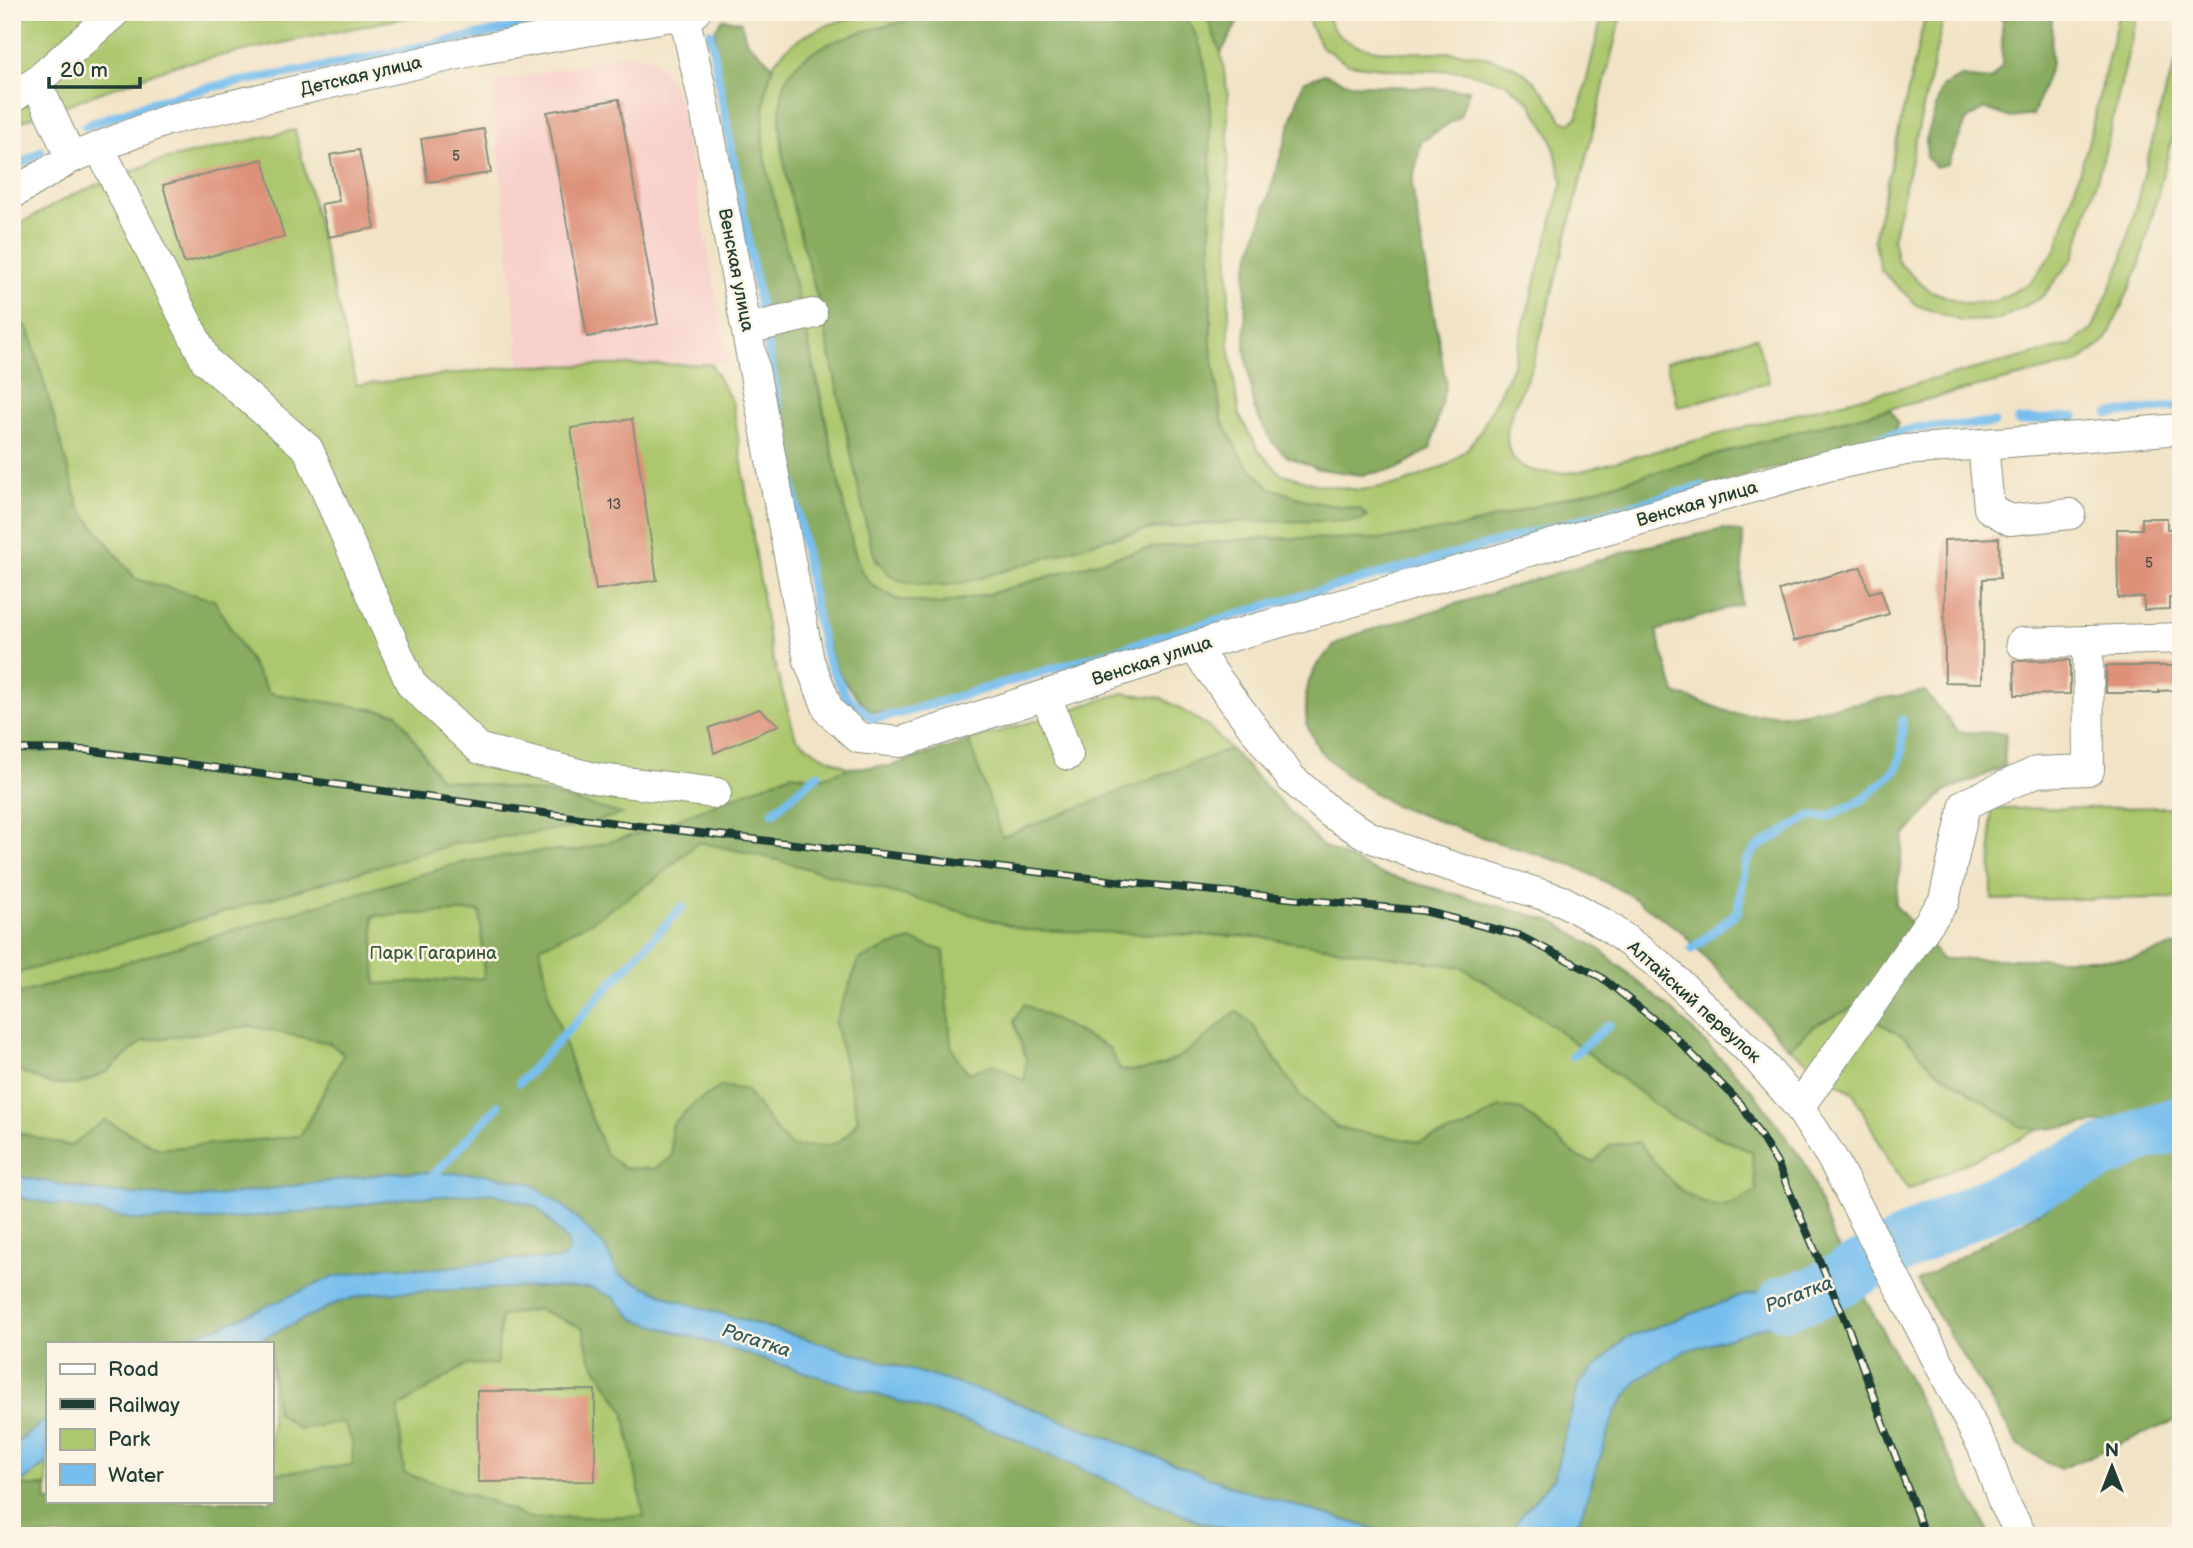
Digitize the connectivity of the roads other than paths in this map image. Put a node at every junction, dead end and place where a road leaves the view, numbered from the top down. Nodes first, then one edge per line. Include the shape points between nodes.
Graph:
1 (115, 12) edge
2 (689, 14) edge
3 (20, 88) edge
4 (99, 147) junction
5 (71, 158) junction
6 (12, 194) edge
7 (812, 314) dead end
8 (747, 329) junction
9 (2181, 429) edge
10 (1983, 444) junction
11 (2070, 514) dead end
12 (2181, 638) edge
13 (2088, 641) junction
14 (2021, 643) dead end
15 (1193, 647) junction
16 (1046, 695) junction
17 (1068, 755) dead end
18 (716, 793) dead end
19 (1799, 1107) junction
20 (2022, 1536) edge

1 - 3 street
2 - 4 street, Детская улица via 422,62 167,120
2 - 8 street, Венская улица
3 - 5 street
4 - 5 street, Детская улица
4 - 18 street via 206,361 308,449 411,684 480,749 599,779
5 - 6 street, Детская улица
7 - 8 street
8 - 16 street, Венская улица via 809,661 829,710 859,738 901,742
9 - 10 street, Венская улица
10 - 11 street via 1989,508 2010,520
10 - 15 street, Венская улица via 1905,450 1828,466
12 - 13 street
13 - 14 street
13 - 19 street via 2090,770 2036,772 1965,804 1944,901
15 - 16 street, Венская улица
15 - 19 street, Алтайский переулок via 1292,778 1332,814 1370,837 1563,901 1606,925 1690,994 1757,1058
16 - 17 street
19 - 20 street, Алтайский переулок via 1832,1158 1983,1447

